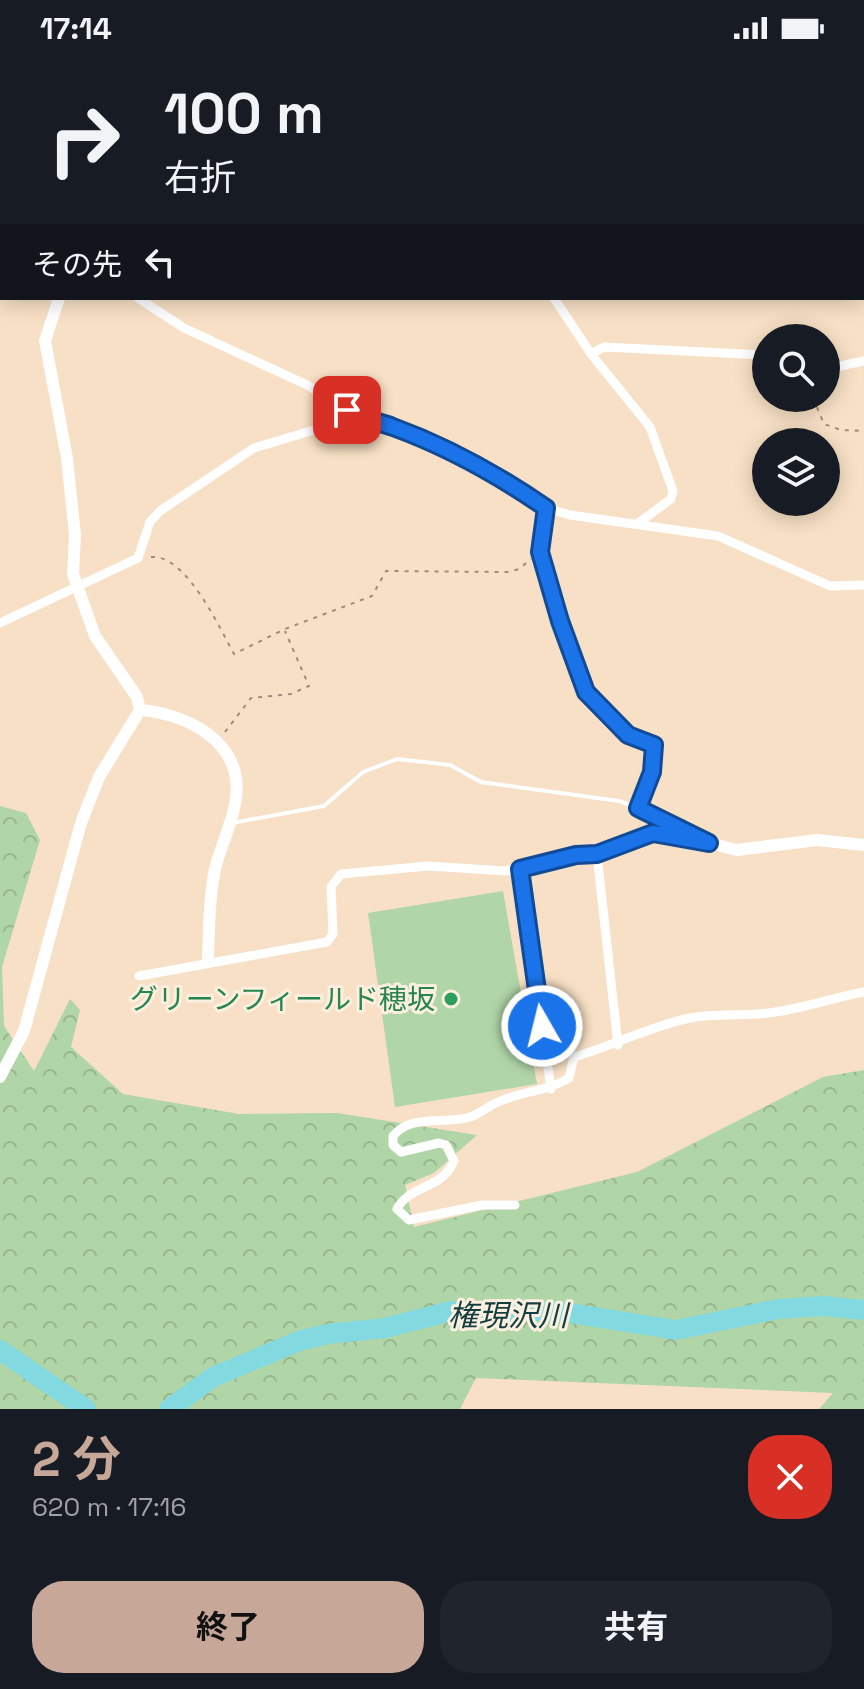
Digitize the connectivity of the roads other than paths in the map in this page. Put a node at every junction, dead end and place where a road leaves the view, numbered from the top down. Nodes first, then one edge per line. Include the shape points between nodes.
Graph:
1 (58, 300) edge
2 (141, 300) edge
3 (555, 300) edge
4 (591, 354) junction
5 (752, 354) edge
6 (864, 361) edge
7 (840, 366) edge
8 (363, 420) junction
9 (546, 508) junction
10 (637, 524) junction
11 (864, 585) edge
12 (77, 589) junction
13 (0, 623) edge
14 (140, 710) junction
15 (638, 808) junction
16 (229, 823) junction
17 (709, 843) junction
18 (864, 845) edge
19 (597, 854) junction
20 (520, 869) junction
21 (208, 961) junction
22 (139, 976) dead end
23 (864, 992) edge
24 (618, 1045) junction
25 (0, 1077) edge
26 (551, 1089) junction
27 (515, 1205) dead end

1 - 12 street via 45,341 67,458
2 - 8 street via 184,328 296,380
3 - 4 street
4 - 5 street via 604,347
4 - 10 street via 650,427 673,491 663,507
6 - 7 street
8 - 9 street via 393,427 482,465
8 - 12 street via 254,448 160,511 150,522 138,558
9 - 10 street
9 - 15 street via 540,552 586,692 628,735 654,745 652,772
10 - 11 street via 718,536 830,586
12 - 13 street
12 - 14 street via 95,636 137,697
14 - 16 street via 160,712 217,739 228,754 237,794
14 - 25 street via 99,777 81,823 24,1031
15 - 16 lane via 481,782 450,765 406,758 373,765 324,806
15 - 17 street
16 - 21 street via 215,872
17 - 18 street via 737,850 817,840
17 - 19 street via 653,833
19 - 20 street
19 - 24 street
20 - 21 street via 428,866 341,874 331,887 333,934 327,942
20 - 26 street
21 - 22 street
23 - 24 street via 767,1013 690,1018
24 - 26 street via 574,1057 569,1078
26 - 27 street via 498,1102 469,1118 414,1123 393,1136 393,1145 401,1152 446,1145 454,1161 439,1182 400,1202 401,1216 409,1220 482,1205

